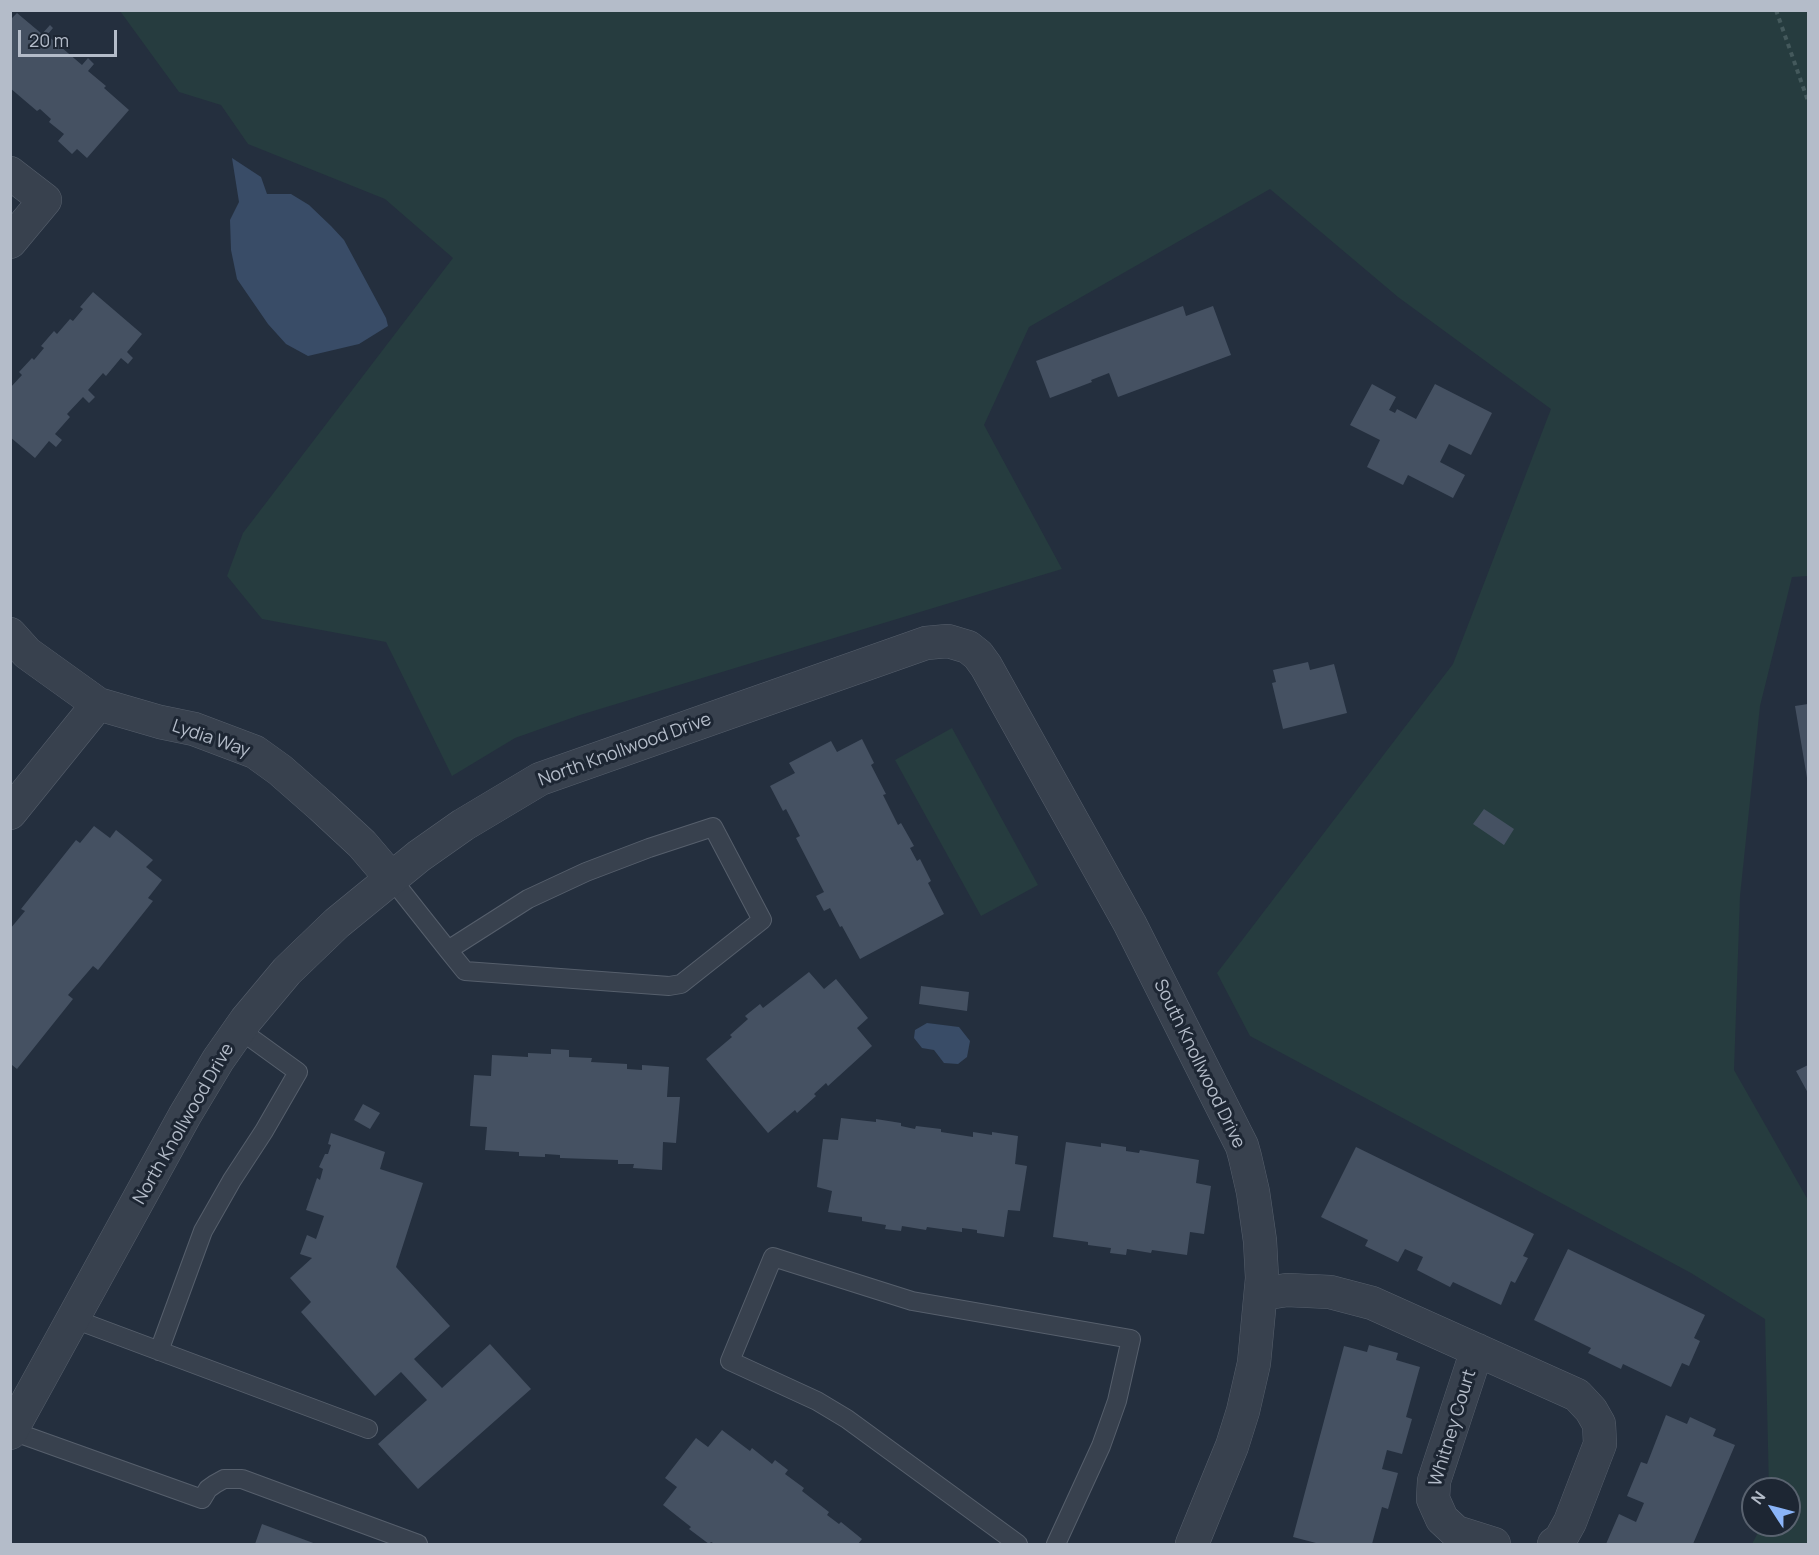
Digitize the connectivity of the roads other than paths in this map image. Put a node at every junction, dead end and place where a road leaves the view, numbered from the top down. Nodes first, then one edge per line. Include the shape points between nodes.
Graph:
1 (10, 173) edge
2 (10, 242) edge
3 (10, 634) edge
4 (942, 641) joint
5 (98, 704) junction
6 (10, 813) edge
7 (391, 878) junction
8 (448, 950) junction
9 (240, 1030) junction
10 (1261, 1294) junction
11 (74, 1319) junction
12 (1477, 1350) junction
13 (159, 1351) junction
14 (368, 1429) dead end
15 (11, 1432) edge
16 (418, 1545) edge
17 (1017, 1545) edge
18 (1056, 1545) edge
19 (1192, 1545) edge
20 (1494, 1545) edge
21 (1554, 1545) edge

1 - 2 street via 45,200
3 - 5 street, Lydia Way via 27,653
4 - 7 street, North Knollwood Drive via 915,647 540,779 463,825
4 - 10 street, South Knollwood Drive via 968,647 986,666 1130,924 1242,1146 1260,1241
5 - 6 street
5 - 7 street, Lydia Way via 194,729 255,752 321,806
7 - 8 lane
7 - 9 street, North Knollwood Drive via 298,960
8 - 8 lane via 465,971 669,986 688,980 762,920 712,827 586,872 528,899
9 - 11 street, North Knollwood Drive via 191,1106
9 - 13 lane via 298,1072 203,1232
10 - 12 street, Whitney Court via 1287,1290 1330,1292 1362,1300
10 - 19 street, South Knollwood Drive via 1254,1363 1243,1411 1224,1470
11 - 13 lane
11 - 15 street, North Knollwood Drive
12 - 20 street, Whitney Court via 1434,1480 1433,1498 1442,1519 1456,1532
12 - 21 street, Whitney Court via 1577,1395 1599,1424 1600,1444 1570,1522
13 - 14 lane
15 - 16 lane via 202,1499 208,1489 224,1479 242,1479
17 - 18 lane via 848,1419 730,1361 773,1257 912,1301 1131,1339 1117,1401 1101,1446

